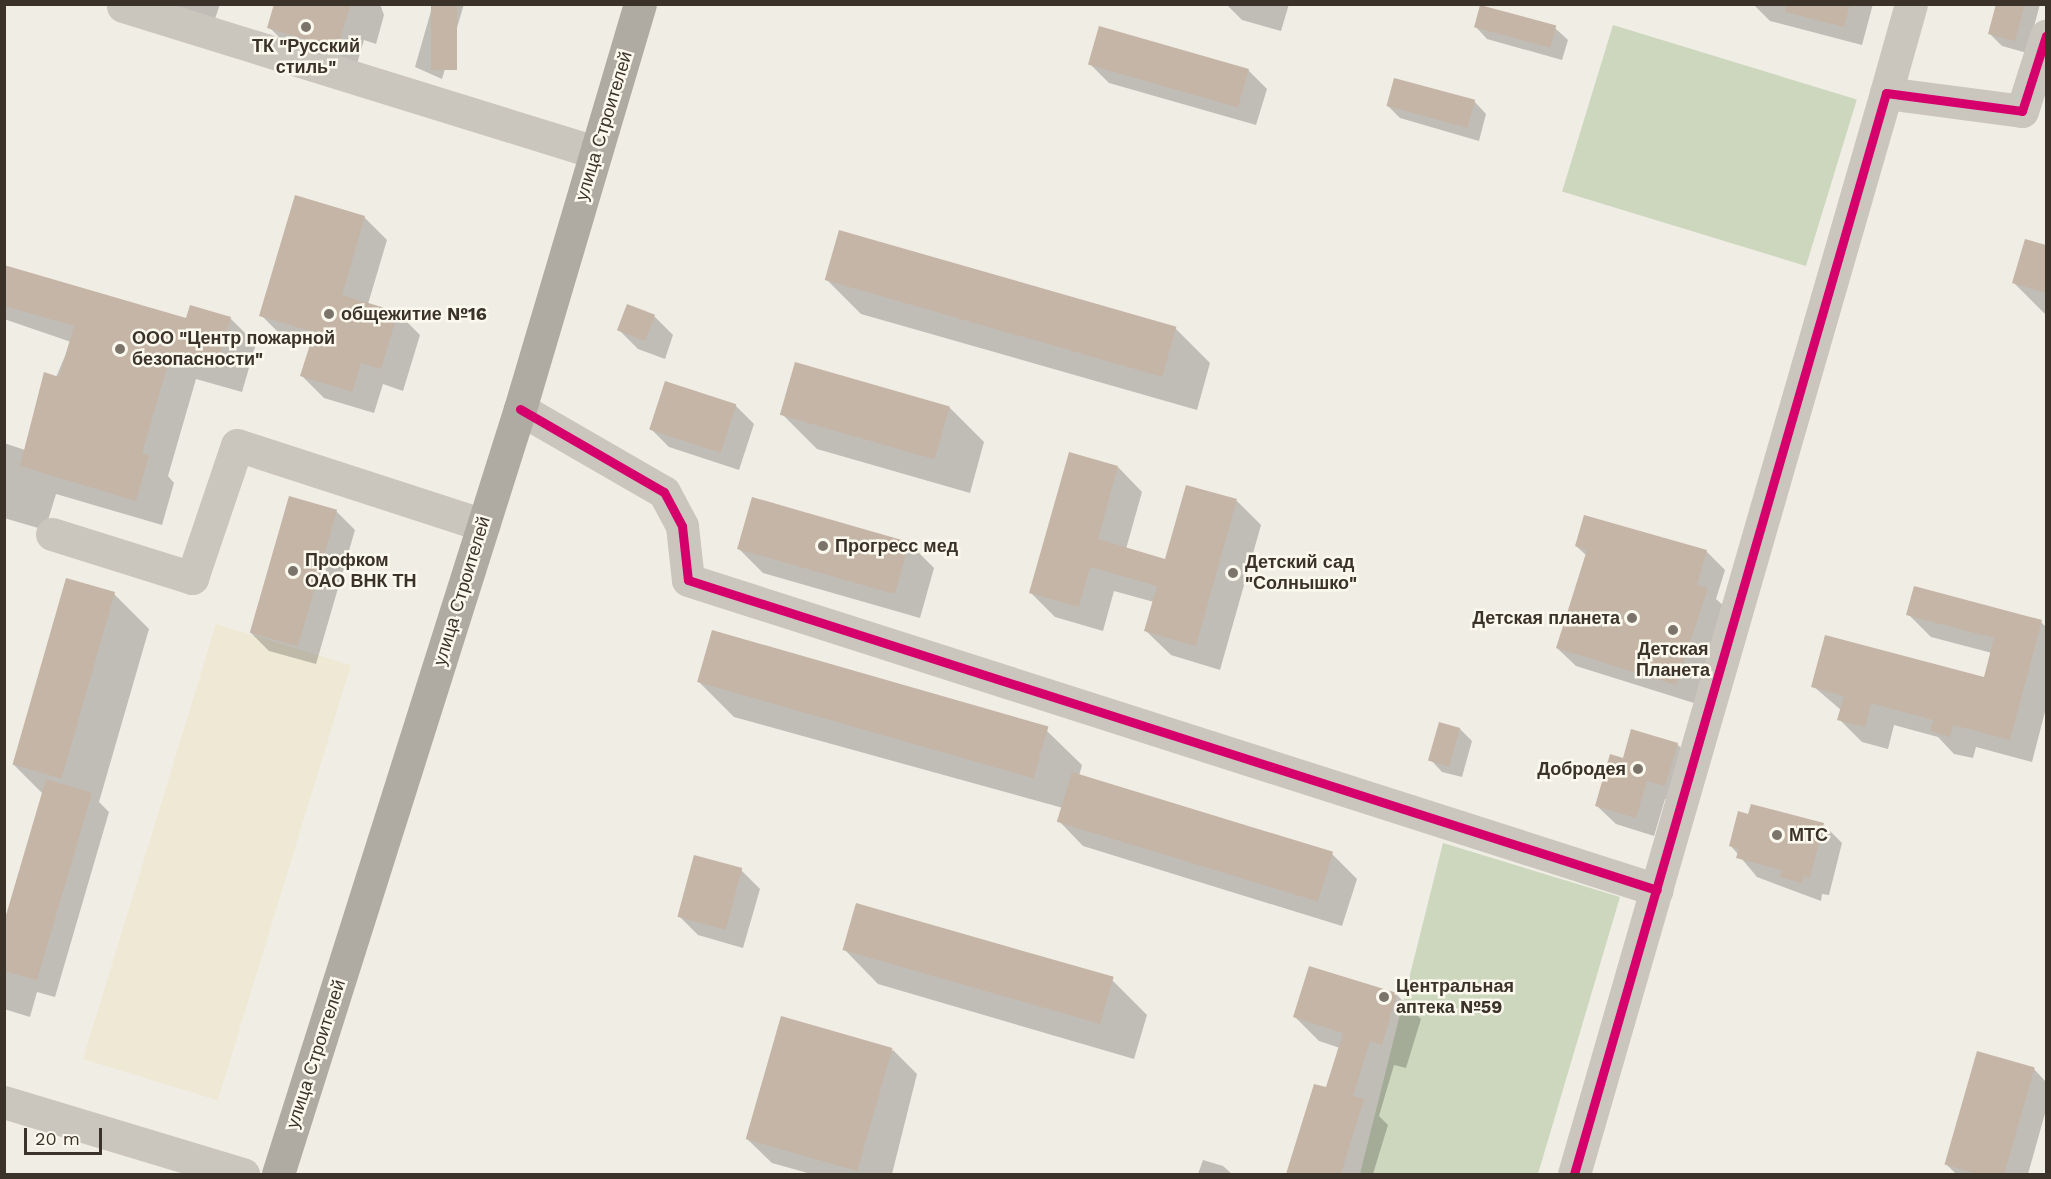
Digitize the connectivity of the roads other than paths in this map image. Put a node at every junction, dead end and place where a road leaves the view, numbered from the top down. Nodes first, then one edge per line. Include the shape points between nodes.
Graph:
1 (640, 4) edge
2 (1911, 4) edge
3 (123, 6) dead end
4 (2046, 36) edge
5 (1886, 93) junction
6 (596, 152) junction
7 (520, 409) junction
8 (483, 525) junction
9 (52, 534) dead end
10 (1657, 890) junction
11 (4, 1102) edge
12 (243, 1174) edge
13 (278, 1174) edge
14 (1574, 1174) edge

1 - 6 main road, улица Строителей
2 - 5 street
3 - 6 street
4 - 5 street via 2022,111
5 - 10 street
6 - 7 main road, улица Строителей
7 - 8 main road, улица Строителей
7 - 10 street via 664,492 681,526 688,580
8 - 9 street via 237,445 192,578
8 - 13 main road, улица Строителей
10 - 14 street
11 - 12 street

